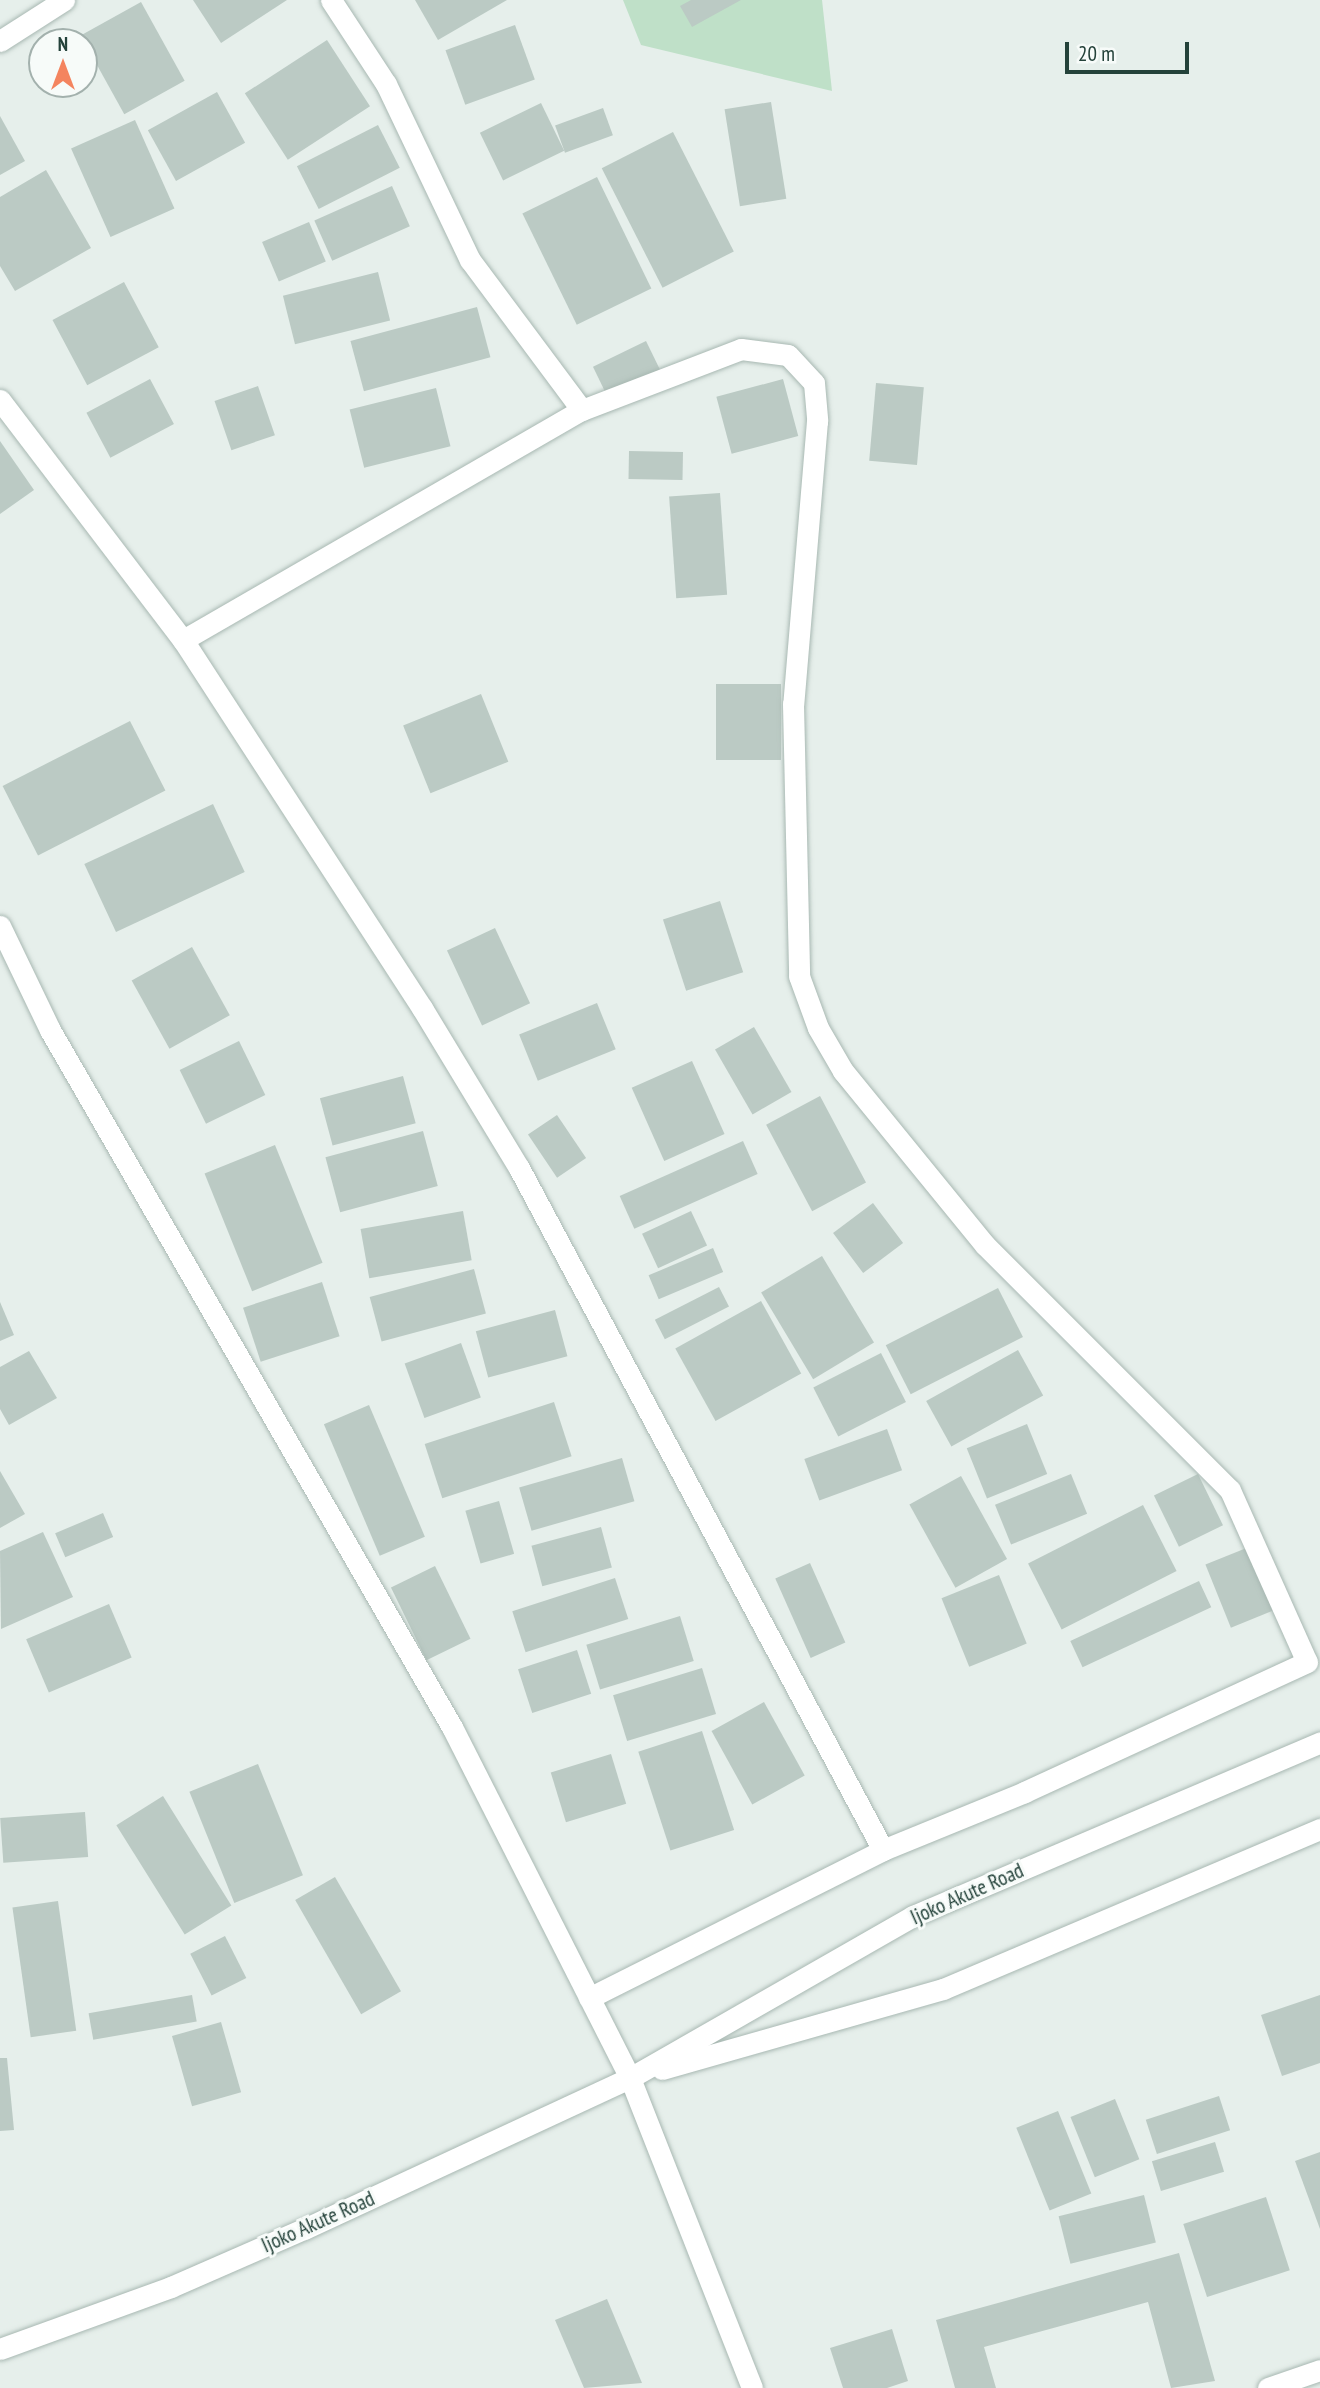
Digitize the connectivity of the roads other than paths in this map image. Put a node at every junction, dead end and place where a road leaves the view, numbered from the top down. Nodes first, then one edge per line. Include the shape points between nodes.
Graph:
1 (64, 0) edge
2 (331, 0) edge
3 (0, 41) edge
4 (0, 400) edge
5 (582, 410) junction
6 (183, 640) junction
7 (0, 926) edge
8 (1320, 1742) edge
9 (1320, 1829) edge
10 (883, 1850) junction
11 (589, 1998) junction
12 (630, 2078) junction
13 (0, 2349) edge
14 (1320, 2370) edge
15 (752, 2388) edge
16 (1268, 2388) edge

1 - 3 street
2 - 5 street via 386,84 470,260
4 - 6 street
5 - 6 street
5 - 10 street via 741,349 788,355 814,383 817,421 793,704 799,976 818,1028 843,1070 985,1245 1230,1490 1307,1662 1025,1792
6 - 10 street via 422,1008 519,1168
7 - 11 street via 50,1030 452,1727
8 - 12 street, Ijoko Akute Road via 913,1916
9 - 12 street, Ijoko Akute Road via 943,1989
10 - 11 street
11 - 12 street
12 - 13 street, Ijoko Akute Road via 207,2271
12 - 15 street
14 - 16 street

